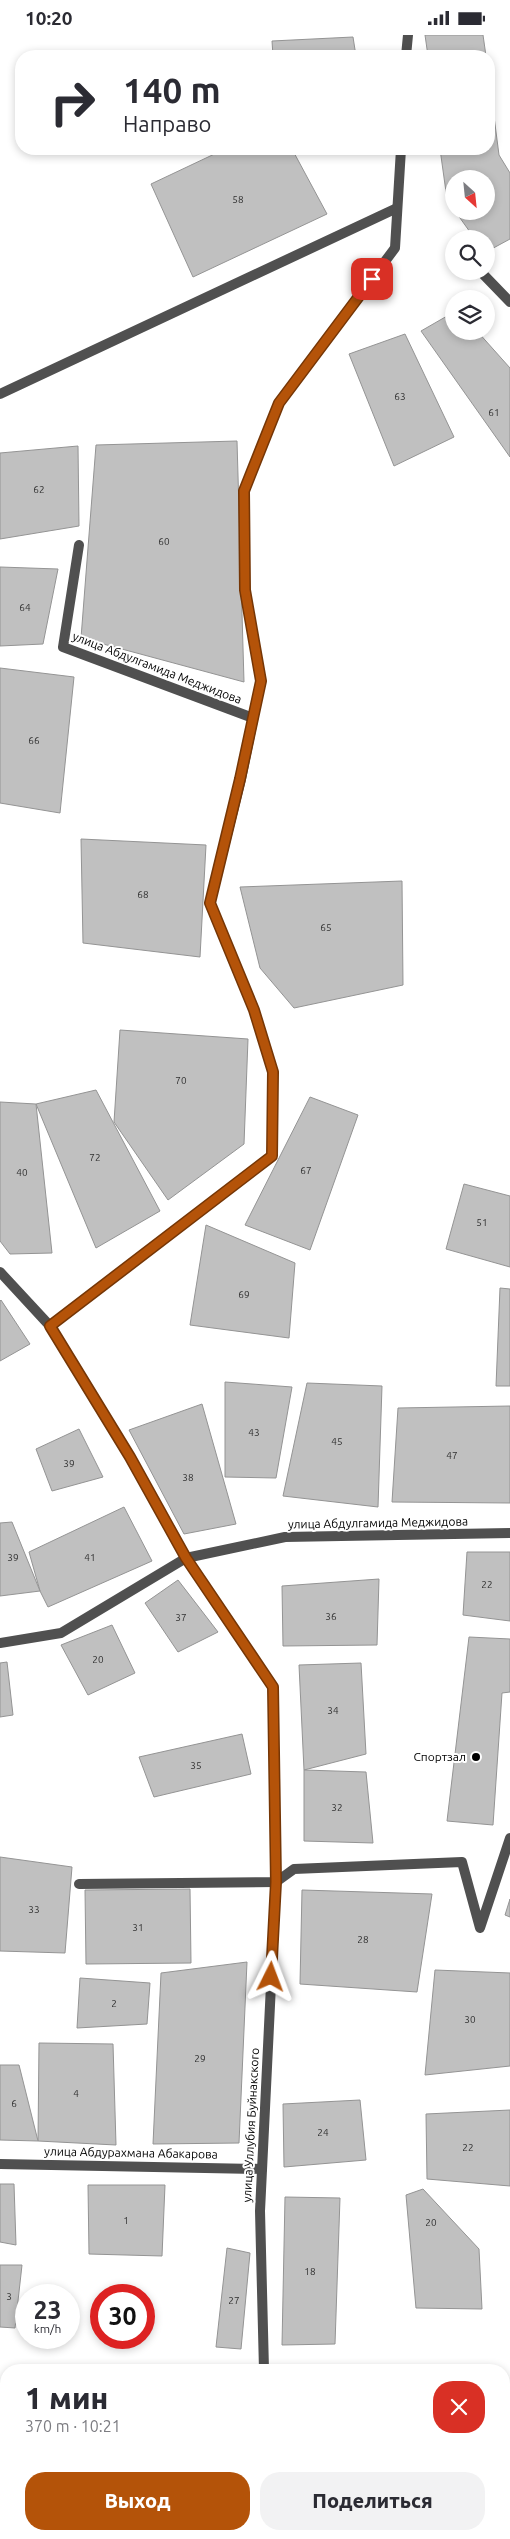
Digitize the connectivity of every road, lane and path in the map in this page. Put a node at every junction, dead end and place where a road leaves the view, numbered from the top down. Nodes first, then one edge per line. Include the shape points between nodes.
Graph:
1 (408, 35) edge
2 (407, 50) edge
3 (401, 155) edge
4 (397, 209) junction
5 (489, 280) edge
6 (510, 302) edge
7 (0, 394) edge
8 (80, 545) dead end
9 (253, 718) junction
10 (0, 1272) edge
11 (50, 1326) junction
12 (510, 1533) edge
13 (186, 1558) junction
14 (0, 1643) edge
15 (510, 1838) edge
16 (276, 1882) junction
17 (79, 1884) dead end
18 (0, 2163) edge
19 (262, 2169) junction
20 (264, 2364) edge

1 - 2 street
3 - 4 street, улица Абдулгамида Меджидова
4 - 7 street
4 - 9 street, улица Абдулгамида Меджидова via 395,248 279,403 244,491 245,590 261,681
5 - 6 street
8 - 9 street, улица Абдулгамида Меджидова via 64,647
9 - 11 street, улица Абдулгамида Меджидова via 210,903 254,1010 273,1072 272,1156
10 - 11 street, улица Уллубия Буйнакского
11 - 13 street, улица Уллубия Буйнакского via 130,1457
12 - 13 street, улица Абдулгамида Меджидова via 285,1537
13 - 14 street, улица Абдулгамида Меджидова via 61,1633
13 - 16 street, улица Уллубия Буйнакского via 273,1687
15 - 16 street via 480,1928 462,1862 294,1869
16 - 17 street
16 - 19 street, улица Уллубия Буйнакского
18 - 19 street, улица Абдурахмана Абакарова
19 - 20 street, улица Уллубия Буйнакского

